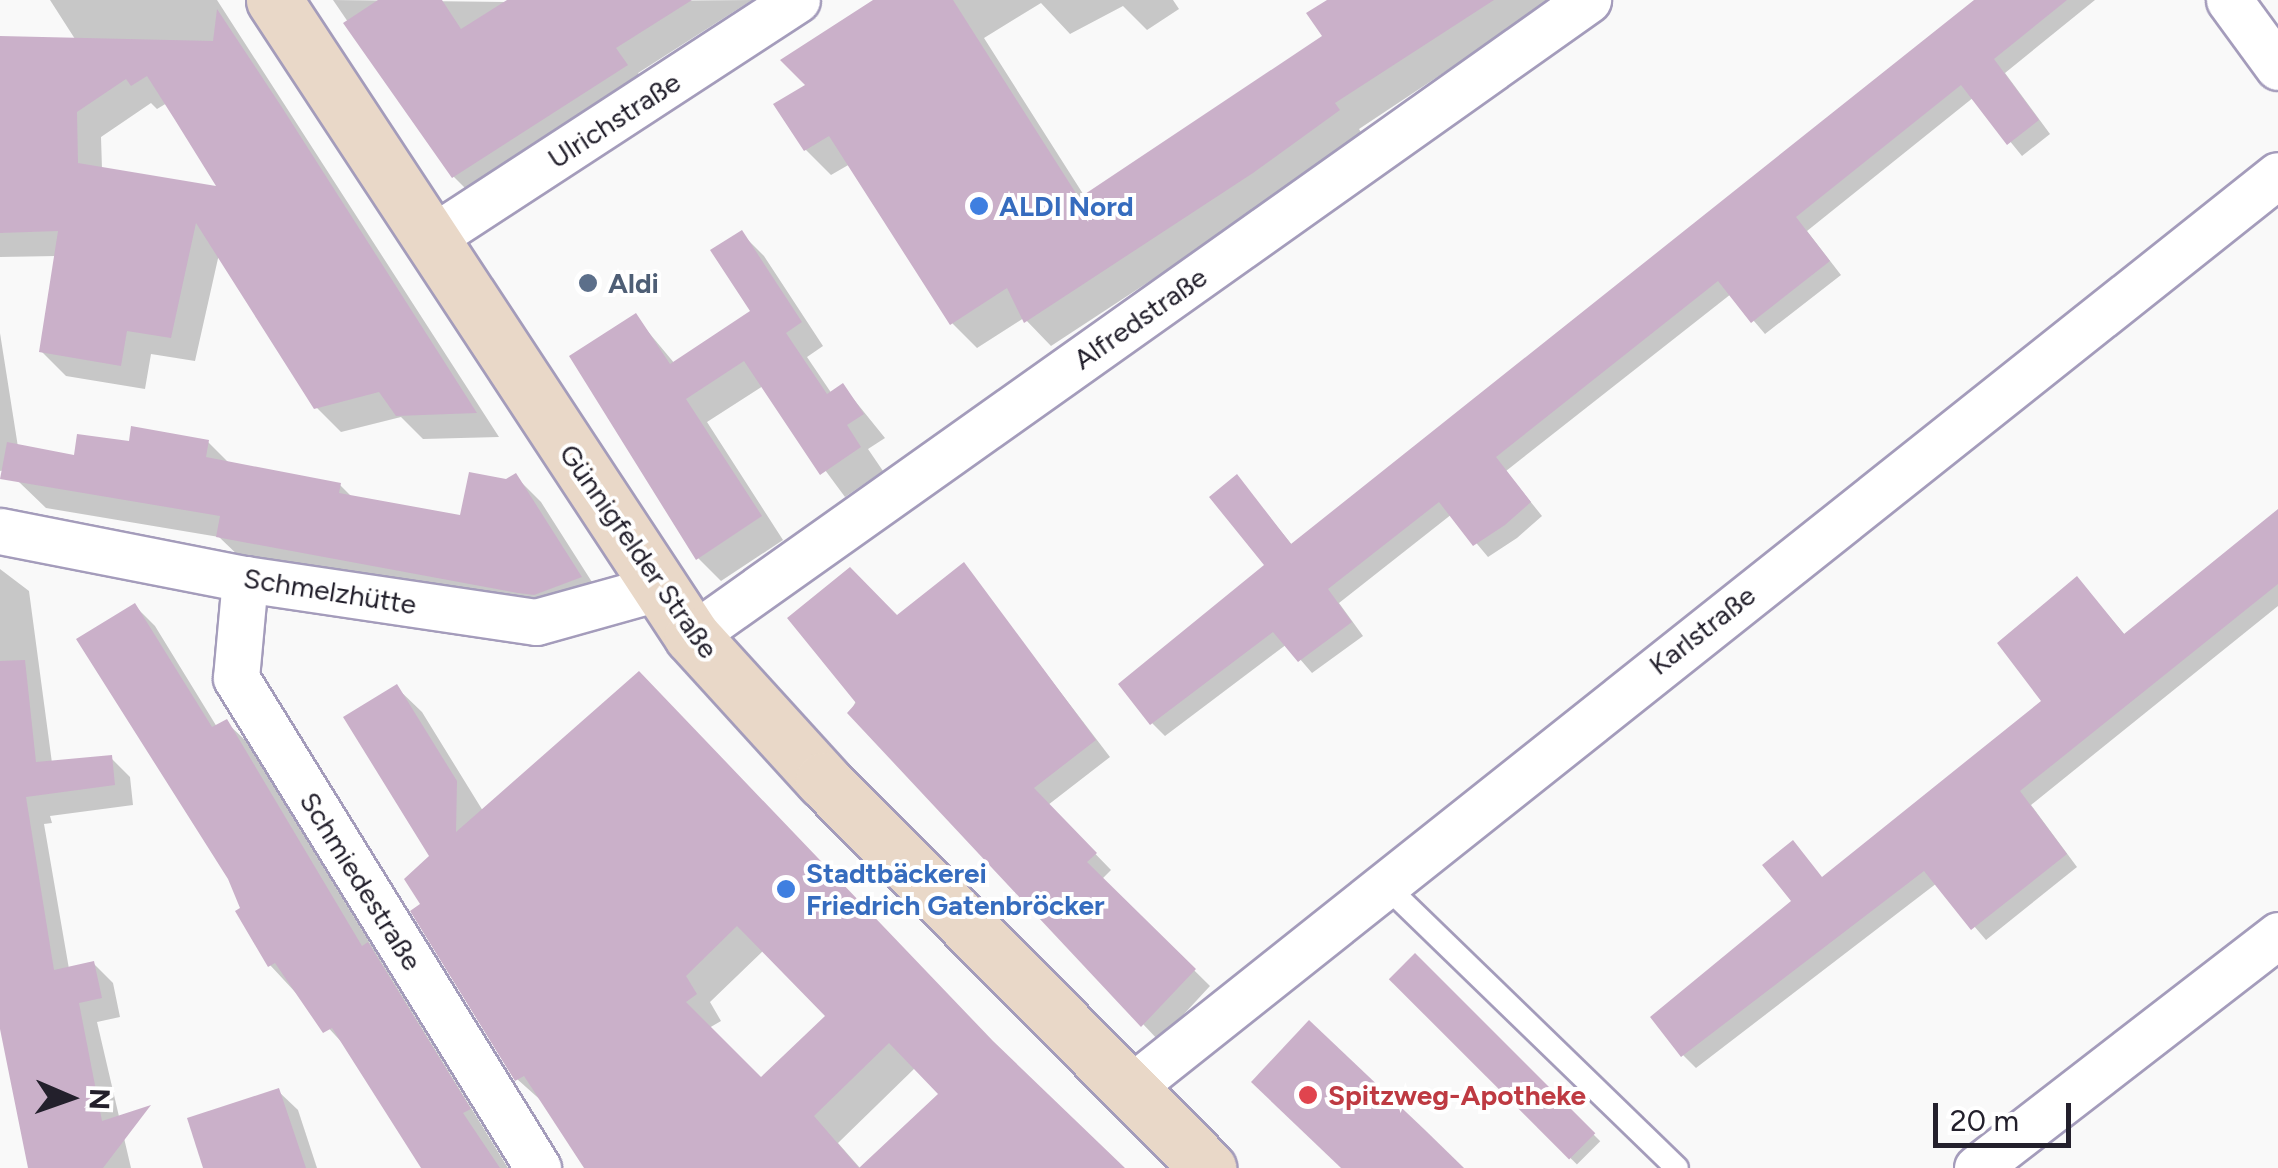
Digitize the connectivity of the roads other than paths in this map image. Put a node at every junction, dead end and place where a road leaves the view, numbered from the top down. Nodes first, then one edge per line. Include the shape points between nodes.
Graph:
1 (274, 0) edge
2 (798, 0) edge
3 (1588, 0) edge
4 (2229, 0) edge
5 (2278, 68) edge
6 (2278, 175) edge
7 (430, 239) junction
8 (0, 531) edge
9 (246, 579) junction
10 (658, 588) junction
11 (692, 636) junction
12 (1383, 883) junction
13 (2278, 934) edge
14 (1129, 1089) junction
15 (538, 1168) edge
16 (1208, 1168) edge
17 (1677, 1168) edge
18 (1977, 1168) edge

1 - 7 street, Günnigfelder Straße
2 - 7 street, Ulrichstraße
3 - 11 street, Alfredstraße
4 - 5 street
6 - 12 street, Karlstraße
7 - 10 street, Günnigfelder Straße
8 - 9 street, Schmelzhütte
9 - 10 street, Schmelzhütte via 536,622
9 - 15 street, Schmiedestraße via 236,678
10 - 11 street, Günnigfelder Straße
11 - 14 street, Günnigfelder Straße via 836,794
12 - 14 street, Karlstraße
12 - 17 lane
13 - 18 street
14 - 16 street, Günnigfelder Straße

